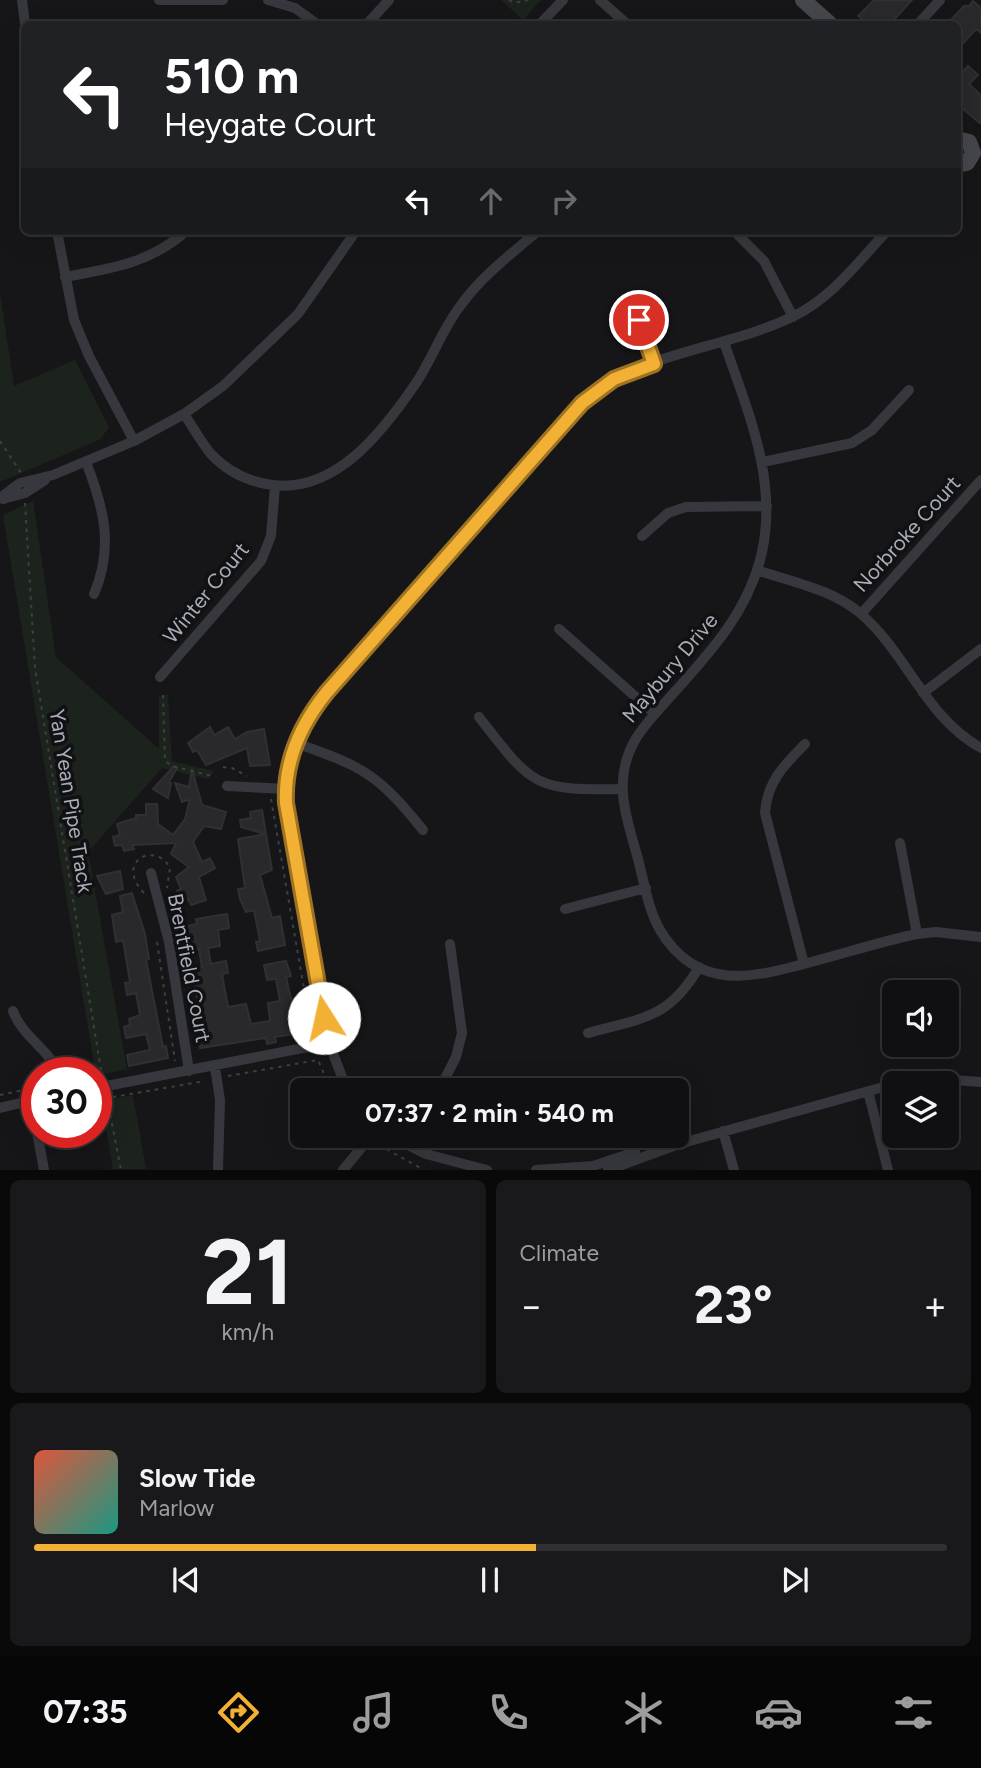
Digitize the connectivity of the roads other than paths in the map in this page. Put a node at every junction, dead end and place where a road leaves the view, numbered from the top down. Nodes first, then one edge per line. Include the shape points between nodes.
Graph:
1 (22, 0) edge
2 (159, 0) edge
3 (223, 0) edge
4 (268, 0) edge
5 (389, 0) edge
6 (563, 0) edge
7 (600, 0) edge
8 (803, 0) edge
9 (940, 0) edge
10 (25, 21) edge
11 (313, 21) edge
12 (370, 21) edge
13 (543, 21) edge
14 (624, 21) edge
15 (827, 21) edge
16 (921, 21) edge
17 (961, 140) edge
18 (978, 161) edge
19 (961, 164) edge
20 (58, 235) edge
21 (180, 235) edge
22 (353, 235) edge
23 (533, 235) edge
24 (738, 235) edge
25 (883, 235) edge
26 (65, 277) junction
27 (793, 317) junction
28 (639, 320) dead end
29 (724, 341) junction
30 (654, 364) junction
31 (909, 390) dead end
32 (184, 414) junction
33 (134, 441) junction
34 (86, 462) junction
35 (763, 462) junction
36 (981, 480) edge
37 (275, 486) junction
38 (0, 499) edge
39 (767, 506) junction
40 (642, 536) dead end
41 (757, 570) junction
42 (94, 594) dead end
43 (861, 614) junction
44 (559, 629) dead end
45 (981, 649) edge
46 (160, 677) dead end
47 (923, 693) junction
48 (656, 714) junction
49 (479, 718) dead end
50 (296, 743) junction
51 (805, 744) dead end
52 (981, 748) edge
53 (227, 786) dead end
54 (286, 789) junction
55 (621, 789) junction
56 (423, 830) dead end
57 (900, 843) dead end
58 (150, 873) dead end
59 (646, 888) junction
60 (565, 909) dead end
61 (917, 934) junction
62 (981, 937) edge
63 (450, 944) dead end
64 (804, 964) junction
65 (699, 967) junction
66 (13, 1011) dead end
67 (588, 1033) dead end
68 (330, 1047) junction
69 (51, 1057) edge
70 (215, 1067) junction
71 (189, 1071) junction
72 (342, 1078) edge
73 (445, 1078) edge
74 (959, 1081) edge
75 (112, 1082) edge
76 (979, 1083) edge
77 (882, 1087) edge
78 (868, 1091) junction
79 (21, 1103) edge
80 (0, 1108) edge
81 (723, 1131) junction
82 (689, 1141) edge
83 (40, 1148) edge
84 (361, 1148) edge
85 (412, 1148) edge
86 (655, 1148) edge
87 (668, 1148) edge
88 (594, 1168) edge
89 (44, 1170) edge
90 (218, 1170) edge
91 (343, 1170) edge
92 (487, 1170) edge
93 (536, 1170) edge
94 (608, 1170) edge
95 (734, 1170) edge
96 (888, 1170) edge

1 - 10 street
2 - 3 street
4 - 11 street via 295,8
5 - 12 street
6 - 13 street
7 - 14 street
8 - 15 street
9 - 16 street
17 - 18 street via 969,142
18 - 19 street via 972,157
20 - 26 street
21 - 26 street via 144,260
22 - 32 street via 280,334
23 - 37 street via 472,290 415,385 351,459 316,481
24 - 27 street via 764,261
25 - 27 street via 835,288
26 - 33 street via 79,334
27 - 29 street
28 - 30 street
29 - 30 street
29 - 35 street, Maybury Drive
30 - 50 street via 614,379 582,403 327,692
31 - 35 street via 872,430 852,443
32 - 33 street
32 - 37 street via 210,453 227,467 247,479
33 - 34 street
34 - 38 street
34 - 42 street via 106,527 104,568
35 - 39 street, Maybury Drive
36 - 43 street, Norbroke Court
37 - 46 street, Winter Court via 271,536 261,561
39 - 40 street via 686,506 668,513
39 - 41 street, Maybury Drive
41 - 43 street via 827,593
41 - 48 street, Maybury Drive via 742,607 723,636
43 - 47 street
44 - 48 street
45 - 47 street
47 - 52 street via 953,729
48 - 55 street, Maybury Drive via 628,754
49 - 55 street via 520,768 537,780 567,790
50 - 54 street
50 - 56 street via 368,772
51 - 64 street via 776,775 765,813
53 - 54 street
54 - 68 street
55 - 59 street, Maybury Drive
57 - 61 street
58 - 71 street, Brentfield Court via 169,942
59 - 60 street
59 - 65 street, Maybury Drive via 668,941
61 - 62 street, Maybury Drive
61 - 64 street, Maybury Drive
63 - 73 street via 463,1033
64 - 65 street, Maybury Drive via 754,977 722,975
65 - 67 street via 682,995 665,1009
66 - 69 street via 23,1029
68 - 70 street
68 - 72 street
70 - 71 street
70 - 90 street via 220,1100
71 - 75 street
74 - 76 street
77 - 78 street
78 - 81 street
78 - 96 street
79 - 80 street
81 - 82 street
81 - 95 street
83 - 89 street
84 - 91 street
85 - 92 street
86 - 88 street via 620,1154
87 - 94 street
88 - 93 street

